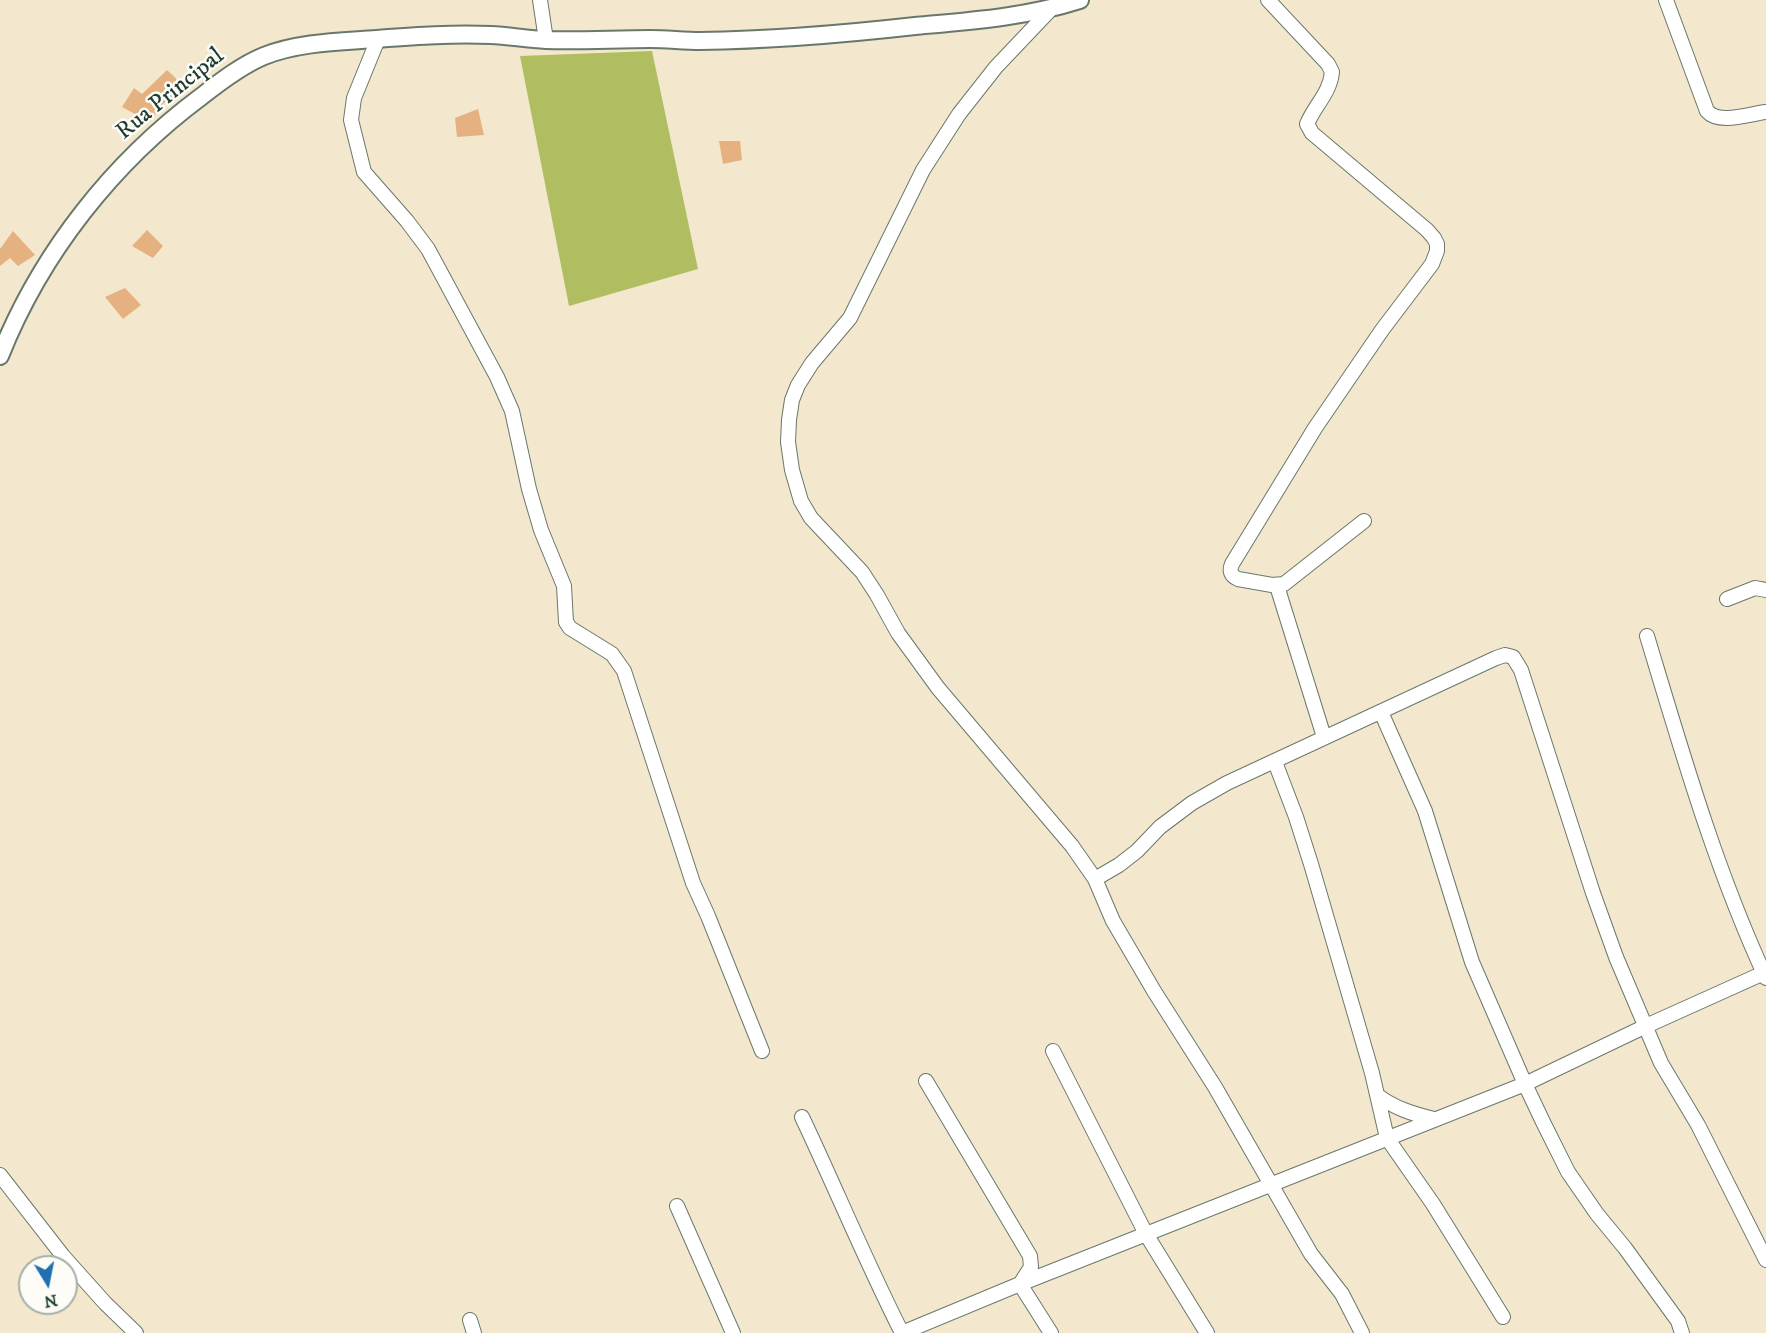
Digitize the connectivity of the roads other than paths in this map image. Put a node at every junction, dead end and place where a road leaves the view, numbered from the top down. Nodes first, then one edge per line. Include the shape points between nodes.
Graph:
1 (540, 0) edge
2 (1080, 0) edge
3 (1268, 0) edge
4 (1666, 0) edge
5 (1052, 8) junction
6 (378, 39) junction
7 (546, 40) junction
8 (1766, 111) edge
9 (0, 356) edge
10 (1365, 521) dead end
11 (1277, 586) junction
12 (1766, 590) edge
13 (1727, 599) dead end
14 (1647, 636) dead end
15 (1380, 712) junction
16 (1324, 738) junction
17 (1275, 762) junction
18 (1095, 879) junction
19 (1765, 974) edge
20 (1646, 1026) junction
21 (762, 1051) dead end
22 (1053, 1051) dead end
23 (926, 1081) dead end
24 (1525, 1084) junction
25 (1377, 1095) junction
26 (801, 1117) dead end
27 (1434, 1119) junction
28 (1387, 1138) junction
29 (0, 1175) edge
30 (1270, 1186) junction
31 (676, 1206) dead end
32 (1146, 1234) junction
33 (1766, 1260) edge
34 (1020, 1284) junction
35 (1503, 1317) dead end
36 (136, 1333) edge
37 (734, 1333) edge
38 (902, 1333) edge
39 (1051, 1333) edge
40 (1207, 1333) edge
41 (1362, 1333) edge
42 (1682, 1333) edge

1 - 7 street
2 - 5 street, Rua Principal
3 - 11 street via 1332,72 1328,89 1307,124 1312,133 1427,230 1437,251 1432,264 1315,428 1230,568 1233,577
4 - 8 street via 1712,117 1722,119
5 - 7 street, Rua Principal via 921,26 746,39
5 - 18 street via 996,66 923,170 850,318 798,385 792,400 788,442 801,501 811,518 862,572 898,633 938,688 1072,846
6 - 7 street, Rua Principal via 447,34
6 - 9 street, Rua Principal via 315,45 264,56 218,83 172,118 85,208 42,273
6 - 21 street via 354,98 351,120 364,172 428,249 497,376 512,411 541,530 564,586 566,622 612,654 624,671 693,884
10 - 11 street via 1290,582
11 - 16 street
12 - 13 street via 1755,588
14 - 19 street via 1693,791 1732,899
15 - 16 street
15 - 20 street via 1496,657 1513,657 1521,670 1616,957
15 - 24 street via 1425,811 1472,962
16 - 17 street
17 - 18 street via 1192,803 1137,851
17 - 25 street via 1311,864
18 - 30 street via 1113,921 1215,1087
19 - 20 street
20 - 24 street
20 - 33 street via 1661,1063 1698,1125
22 - 32 street
23 - 34 street via 1030,1256 1031,1267
24 - 27 street
24 - 42 street via 1568,1172 1678,1321
25 - 27 street via 1414,1114
25 - 28 street
26 - 38 street
27 - 28 street
28 - 30 street
28 - 35 street
29 - 36 street via 63,1256
30 - 32 street
30 - 41 street via 1311,1254 1342,1294
31 - 37 street
32 - 34 street
32 - 40 street
34 - 38 street
34 - 39 street

